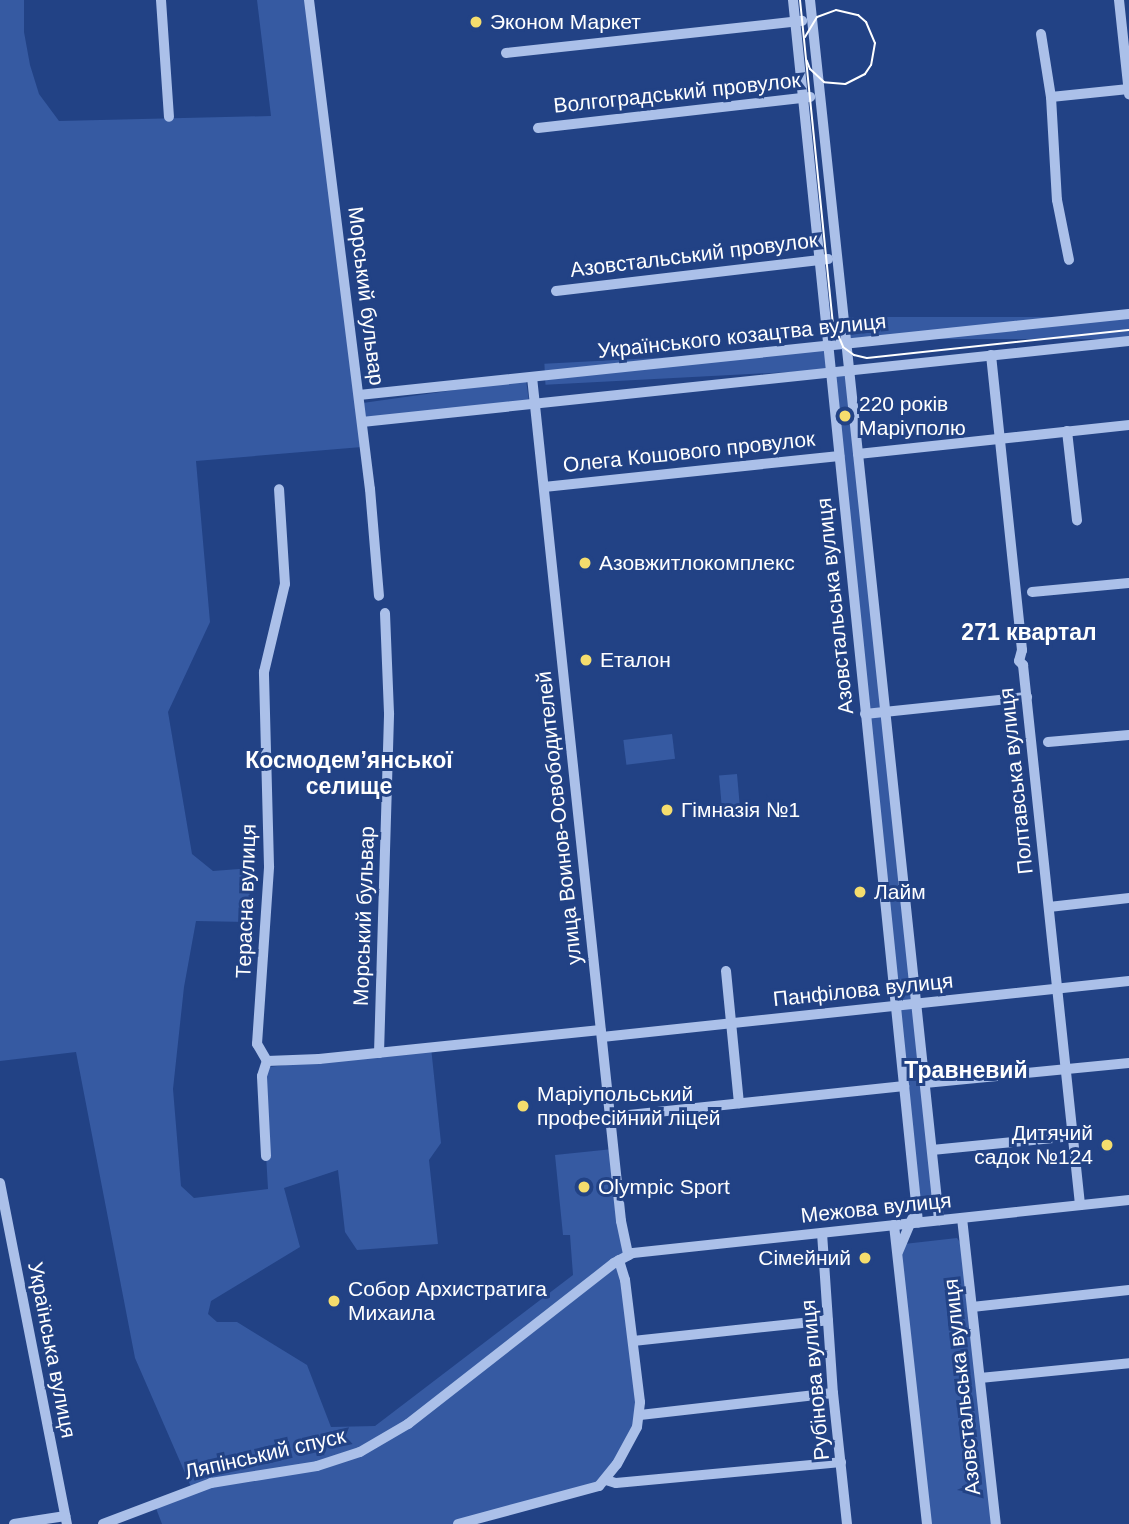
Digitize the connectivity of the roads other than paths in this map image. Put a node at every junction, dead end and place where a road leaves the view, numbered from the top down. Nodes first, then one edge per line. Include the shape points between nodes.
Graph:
1 (161, 0) edge
2 (309, 0) edge
3 (793, 0) edge
4 (810, 0) edge
5 (1119, 0) edge
6 (812, 20) junction
7 (796, 21) junction
8 (1041, 34) dead end
9 (506, 53) dead end
10 (1129, 92) edge
11 (820, 96) junction
12 (1051, 97) junction
13 (803, 98) junction
14 (169, 117) dead end
15 (538, 128) dead end
16 (837, 258) junction
17 (820, 260) junction
18 (1069, 260) dead end
19 (556, 291) dead end
20 (1129, 314) edge
21 (1129, 341) edge
22 (846, 344) junction
23 (829, 346) junction
24 (991, 355) junction
25 (850, 370) junction
26 (831, 372) junction
27 (532, 377) junction
28 (359, 395) junction
29 (535, 404) junction
30 (362, 422) junction
31 (1129, 425) edge
32 (1067, 431) junction
33 (1000, 438) junction
34 (858, 454) junction
35 (839, 456) junction
36 (544, 487) junction
37 (279, 489) dead end
38 (1077, 520) dead end
39 (1129, 583) edge
40 (1032, 592) dead end
41 (379, 596) dead end
42 (385, 613) dead end
43 (1027, 697) junction
44 (886, 712) junction
45 (865, 714) junction
46 (1129, 735) edge
47 (1048, 743) dead end
48 (1129, 898) edge
49 (905, 903) junction
50 (885, 905) junction
51 (1049, 907) junction
52 (726, 971) dead end
53 (1129, 981) edge
54 (1057, 988) junction
55 (916, 1004) junction
56 (895, 1006) junction
57 (732, 1023) junction
58 (601, 1034) junction
59 (379, 1053) junction
60 (267, 1061) junction
61 (1129, 1063) edge
62 (1065, 1069) junction
63 (925, 1083) junction
64 (904, 1086) junction
65 (739, 1103) junction
66 (610, 1117) junction
67 (1072, 1136) junction
68 (932, 1150) junction
69 (266, 1156) dead end
70 (0, 1183) edge
71 (1129, 1200) edge
72 (1080, 1205) junction
73 (962, 1218) junction
74 (943, 1220) junction
75 (914, 1223) junction
76 (894, 1225) junction
77 (822, 1233) junction
78 (965, 1245) junction
79 (897, 1255) junction
80 (623, 1258) junction
81 (1129, 1290) edge
82 (972, 1307) junction
83 (828, 1320) junction
84 (632, 1341) junction
85 (1129, 1363) edge
86 (980, 1378) junction
87 (833, 1393) junction
88 (640, 1415) junction
89 (841, 1462) junction
90 (606, 1480) junction
91 (66, 1520) edge
92 (493, 1521) edge
93 (14, 1524) edge
94 (103, 1524) edge
95 (458, 1524) edge
96 (848, 1524) edge
97 (928, 1524) edge
98 (996, 1524) edge

1 - 14 street
2 - 28 street, Морський бульвар
3 - 7 street, Азовстальська вулиця
4 - 6 street, Азовстальська вулиця
5 - 10 street
6 - 7 street
6 - 11 street, Азовстальська вулиця
7 - 9 street
7 - 13 street, Азовстальська вулиця
8 - 12 street
10 - 12 street
11 - 13 street, Волгоградський провулок
11 - 16 street, Азовстальська вулиця
12 - 18 street via 1057,200
13 - 15 street, Волгоградський провулок
13 - 17 street, Азовстальська вулиця
16 - 17 street, Азовстальський провулок
16 - 22 street, Азовстальська вулиця
17 - 19 street, Азовстальський провулок
17 - 23 street, Азовстальська вулиця
20 - 22 street, Українського козацтва вулиця
21 - 24 street
22 - 23 street, Українського козацтва вулиця
22 - 25 street, Азовстальська вулиця
23 - 26 street, Азовстальська вулиця
23 - 27 street, Українського козацтва вулиця
24 - 25 street
24 - 33 street, Полтавська вулиця
25 - 26 street
25 - 34 street, Азовстальська вулиця
26 - 29 street
26 - 35 street, Азовстальська вулиця
27 - 28 street, Українського козацтва вулиця
27 - 29 street, улица Воинов-Освободителей
28 - 30 street, Морський бульвар
29 - 30 street
29 - 36 street, улица Воинов-Освободителей
30 - 41 street, Морський бульвар
31 - 32 street
32 - 33 street
32 - 38 street
33 - 34 street
33 - 43 street, Полтавська вулиця via 1022,650 1019,661
34 - 44 street, Азовстальська вулиця
35 - 36 street, Олега Кошового провулок
35 - 45 street, Азовстальська вулиця
36 - 58 street, улица Воинов-Освободителей
37 - 60 street, Терасна вулиця via 286,580 264,672 269,866 257,1044
39 - 40 street
42 - 59 street, Морський бульвар via 389,713
43 - 44 street
43 - 51 street, Полтавська вулиця
44 - 45 street
44 - 49 street, Азовстальська вулиця
45 - 50 street, Азовстальська вулиця
46 - 47 street
48 - 51 street
49 - 50 street
49 - 55 street, Азовстальська вулиця
50 - 56 street, Азовстальська вулиця
51 - 54 street, Полтавська вулиця
52 - 57 street
53 - 54 street, Панфілова вулиця
54 - 55 street, Панфілова вулиця
54 - 62 street, Полтавська вулиця
55 - 56 street, Панфілова вулиця
55 - 63 street, Азовстальська вулиця
56 - 57 street, Панфілова вулиця
56 - 64 street, Азовстальська вулиця
57 - 58 street, Панфілова вулиця
57 - 65 street
58 - 59 street
58 - 66 street, улица Воинов-Освободителей
59 - 60 street
60 - 69 street, Терасна вулиця via 262,1076
61 - 62 street
62 - 63 street
62 - 67 street, Полтавська вулиця
63 - 68 street, Азовстальська вулиця
64 - 65 street
64 - 75 street, Азовстальська вулиця
65 - 66 street
66 - 80 street, улица Воинов-Освободителей
67 - 68 street
67 - 72 street, Полтавська вулиця
68 - 74 street, Азовстальська вулиця via 937,1206
70 - 91 street, Українська вулиця
71 - 72 street, Межова вулиця
72 - 73 street, Межова вулиця
73 - 74 street, Межова вулиця
73 - 78 street, Азовстальська вулиця
74 - 75 street, Межова вулиця
74 - 78 street, Азовстальська вулиця
75 - 76 street, Межова вулиця
75 - 79 street
76 - 77 street, Межова вулиця
76 - 79 street
77 - 80 street, Межова вулиця
77 - 83 street, Рубінова вулиця
78 - 82 street, Азовстальська вулиця
79 - 97 street
80 - 84 street, улица Воинов-Освободителей
80 - 94 street, Ляпінський спуск via 408,1424 373,1445 317,1466 212,1483
81 - 82 street
82 - 86 street, Азовстальська вулиця
83 - 84 street
83 - 87 street, Рубінова вулиця
84 - 88 street, улица Воинов-Освободителей
85 - 86 street
86 - 98 street, Азовстальська вулиця
87 - 88 street
87 - 89 street, Рубінова вулиця
88 - 90 street
89 - 90 street via 616,1483
89 - 96 street, Рубінова вулиця
90 - 92 street
91 - 93 street
92 - 95 street

